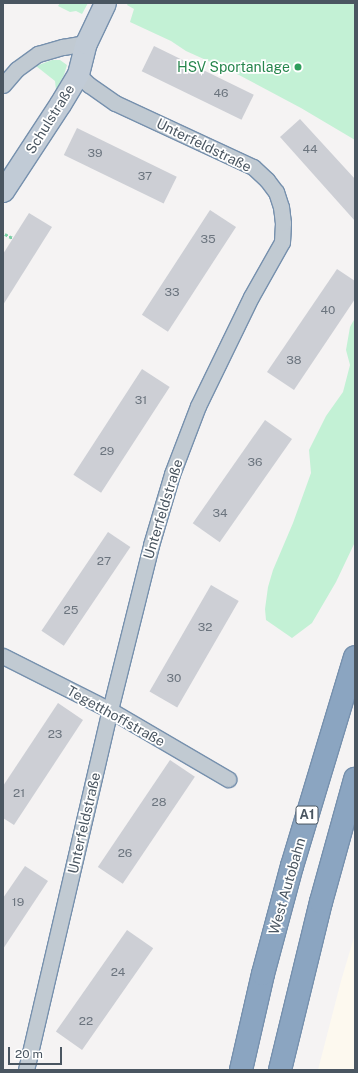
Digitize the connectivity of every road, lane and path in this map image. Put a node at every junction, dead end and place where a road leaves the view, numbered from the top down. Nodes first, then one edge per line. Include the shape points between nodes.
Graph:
1 (105, 3) edge
2 (86, 43) junction
3 (78, 74) junction
4 (3, 84) edge
5 (3, 191) edge
6 (5, 234) dead end
7 (13, 238) dead end
8 (3, 656) edge
9 (355, 658) edge
10 (110, 710) junction
11 (228, 779) dead end
12 (355, 779) edge
13 (26, 1070) edge
14 (241, 1070) edge
15 (280, 1070) edge

1 - 2 street, Schulstraße
2 - 3 street, Schulstraße
2 - 4 street via 38,54 17,68
3 - 5 street, Schulstraße
3 - 10 street, Unterfeldstraße via 115,103 253,167 276,192 283,223 282,242 251,297 198,406 172,474
6 - 7 path
8 - 10 street, Tegetthoffstraße
9 - 14 highway, West Autobahn / A1 via 292,866
10 - 11 street, Tegetthoffstraße
10 - 13 street, Unterfeldstraße
12 - 15 highway via 320,902

